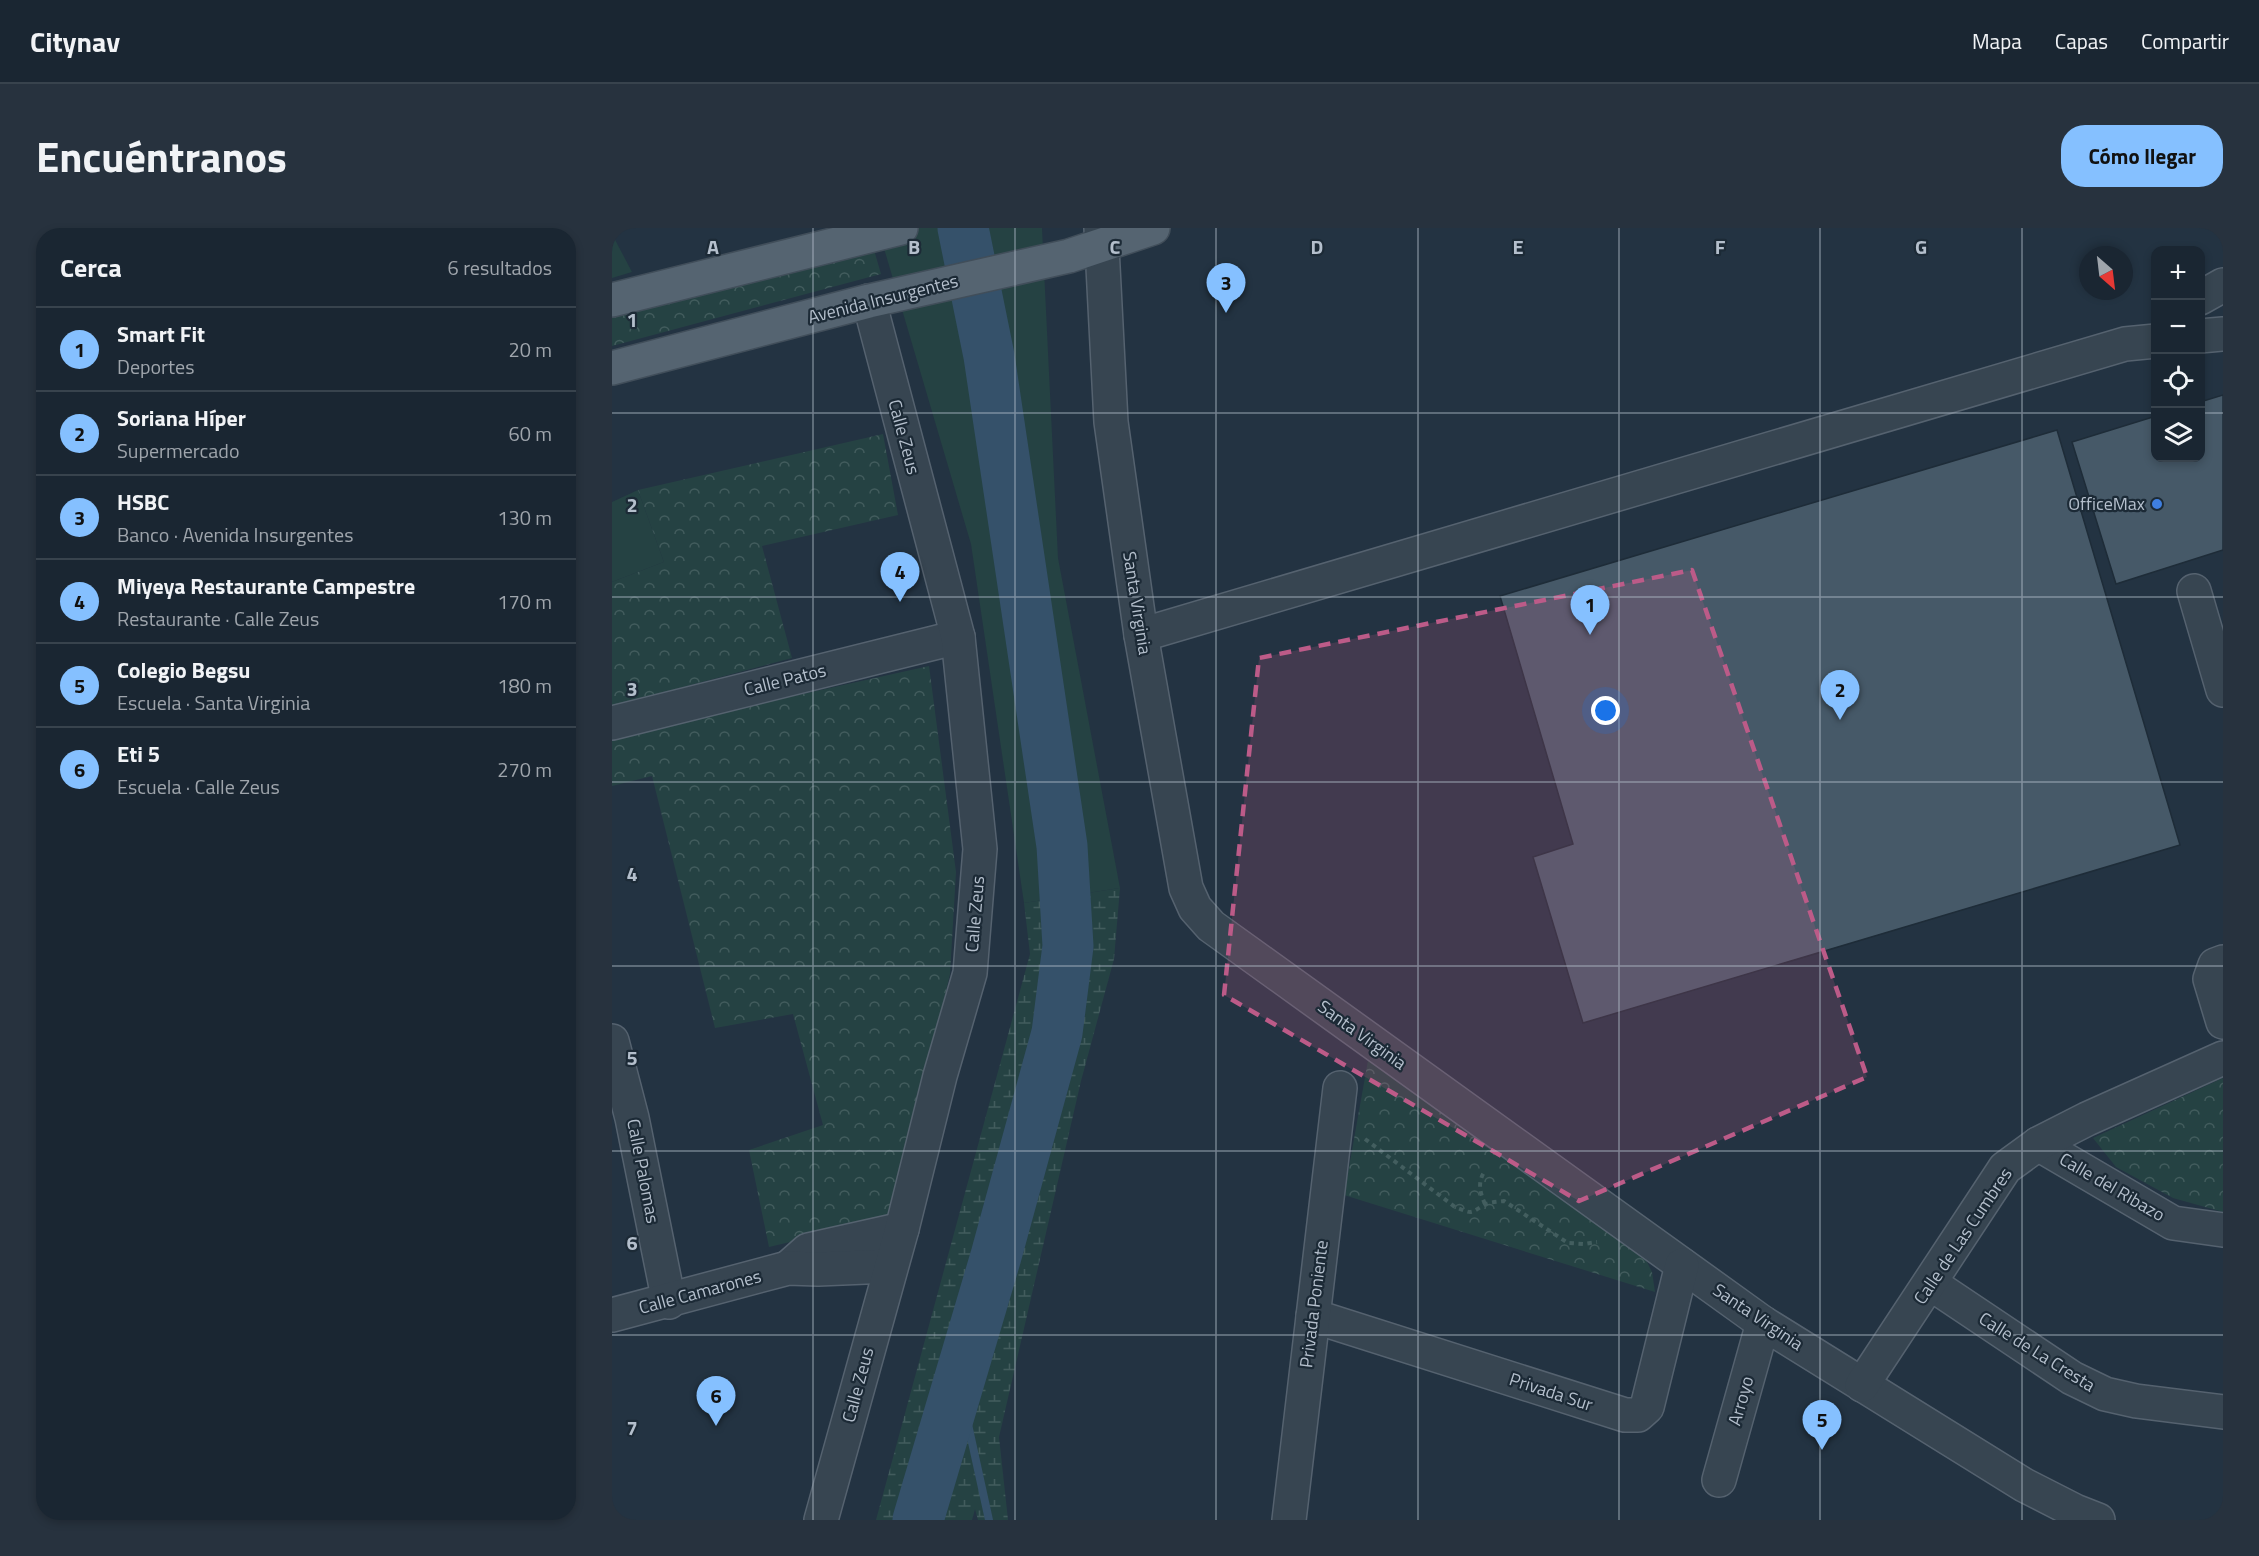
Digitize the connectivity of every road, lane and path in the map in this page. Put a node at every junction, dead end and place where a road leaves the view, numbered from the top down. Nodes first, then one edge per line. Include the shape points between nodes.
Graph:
1 (901, 228) edge
2 (1153, 228) edge
3 (1102, 236) edge
4 (821, 237) edge
5 (2223, 285) edge
6 (2205, 295) edge
7 (612, 300) edge
8 (868, 301) junction
9 (2151, 331) edge
10 (2223, 334) edge
11 (2205, 336) edge
12 (2140, 343) edge
13 (612, 368) edge
14 (2194, 591) dead end
15 (1141, 635) junction
16 (958, 637) junction
17 (2222, 686) edge
18 (612, 723) edge
19 (2223, 962) edge
20 (2223, 1022) edge
21 (612, 1041) edge
22 (2223, 1058) edge
23 (1340, 1088) dead end
24 (622, 1120) edge
25 (1360, 1135) dead end
26 (2038, 1144) junction
27 (1485, 1171) dead end
28 (1485, 1204) junction
29 (902, 1228) junction
30 (2223, 1230) edge
31 (1602, 1240) dead end
32 (1682, 1265) junction
33 (890, 1266) junction
34 (788, 1268) junction
35 (1930, 1283) junction
36 (669, 1302) junction
37 (612, 1315) edge
38 (1313, 1317) junction
39 (1762, 1323) junction
40 (1862, 1385) junction
41 (2223, 1412) edge
42 (1719, 1480) dead end
43 (821, 1520) edge
44 (1289, 1520) edge
45 (2098, 1520) edge

1 - 4 main road via 861,238
2 - 3 main road, Avenida Insurgentes
3 - 8 main road, Avenida Insurgentes via 1069,256
3 - 15 street, Santa Virginia via 1111,422
4 - 7 main road
5 - 6 street
8 - 13 main road, Avenida Insurgentes
8 - 16 street, Calle Zeus
9 - 12 street
10 - 11 street
12 - 15 street
14 - 17 street
15 - 32 street, Santa Virginia via 1186,888 1195,908 1210,926
16 - 18 street, Calle Patos
16 - 29 street, Calle Zeus via 980,849 977,905 970,974
19 - 20 street via 2216,965 2210,979
21 - 24 street, Calle Palomas
22 - 26 street, Calle de Las Cumbres
23 - 38 street, Privada Poniente
24 - 36 street, Calle Palomas
25 - 28 path via 1455,1207 1476,1212
26 - 30 street, Calle del Ribazo via 2173,1223
26 - 35 street, Calle de Las Cumbres via 2005,1168
27 - 28 path via 1479,1192
28 - 31 path via 1504,1201 1568,1243
29 - 33 street, Calle Zeus
29 - 34 street, Calle Camarones via 808,1250
32 - 38 street, Privada Sur via 1647,1407 1638,1415 1625,1415
32 - 39 street, Santa Virginia
33 - 34 street, Calle Camarones
33 - 43 street, Calle Zeus
34 - 36 street, Calle Camarones
35 - 40 street, Calle de Las Cumbres
35 - 41 street, Calle de La Cresta via 2072,1378 2105,1394
36 - 37 street, Calle Camarones
38 - 44 street, Privada Poniente
39 - 40 street, Santa Virginia
39 - 42 street, Arroyo
40 - 45 street, Santa Virginia via 2024,1485

